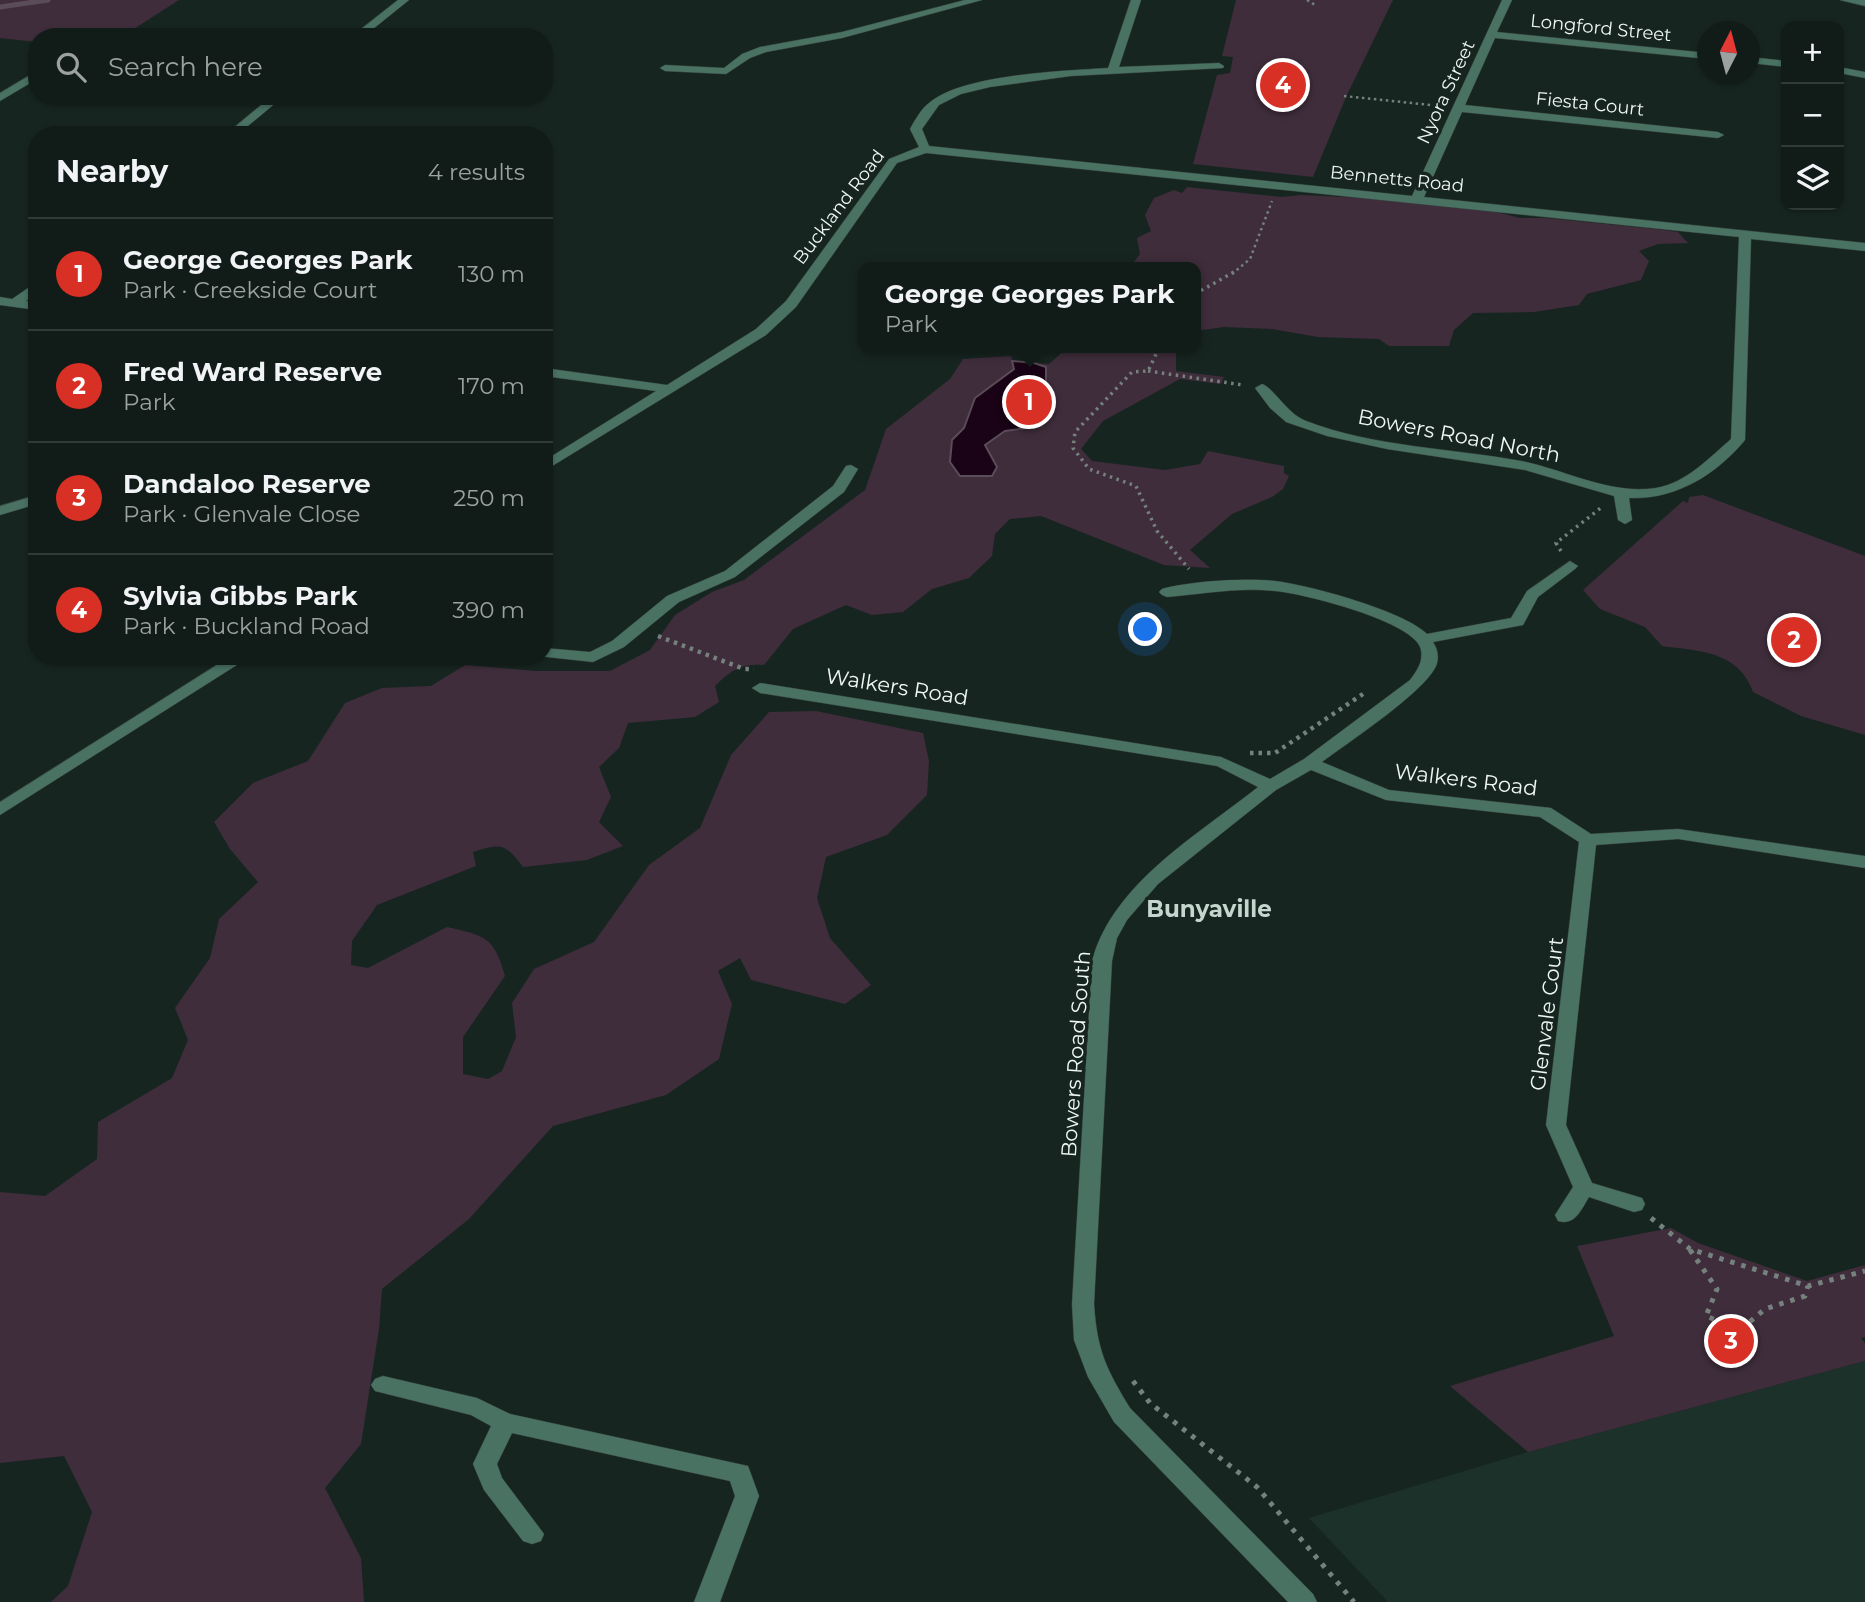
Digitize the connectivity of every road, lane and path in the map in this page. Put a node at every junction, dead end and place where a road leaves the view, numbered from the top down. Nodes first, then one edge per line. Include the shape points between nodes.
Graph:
1 (404, 0) edge
2 (977, 0) edge
3 (1136, 0) edge
4 (1307, 0) edge
5 (1507, 0) edge
6 (1845, 0) edge
7 (1865, 3) edge
8 (1315, 5) dead end
9 (368, 28) edge
10 (1492, 35) junction
11 (1697, 55) edge
12 (1760, 61) edge
13 (1781, 63) edge
14 (1219, 65) dead end
15 (665, 68) dead end
16 (1112, 72) junction
17 (1844, 72) edge
18 (1865, 75) edge
19 (28, 80) edge
20 (1344, 96) dead end
21 (0, 98) edge
22 (268, 105) edge
23 (1458, 108) junction
24 (241, 126) edge
25 (1717, 135) dead end
26 (925, 149) junction
27 (1258, 182) junction
28 (1417, 199) junction
29 (1745, 234) junction
30 (1865, 247) edge
31 (1201, 291) edge
32 (28, 293) edge
33 (0, 301) edge
34 (15, 303) junction
35 (28, 305) edge
36 (1157, 353) edge
37 (1148, 371) junction
38 (553, 373) edge
39 (1262, 388) joint
40 (670, 389) junction
41 (553, 461) edge
42 (851, 469) dead end
43 (1621, 499) junction
44 (28, 502) edge
45 (0, 511) edge
46 (1625, 520) dead end
47 (1570, 566) joint
48 (1193, 591) junction
49 (1167, 592) dead end
50 (650, 633) dead end
51 (1424, 639) junction
52 (553, 654) edge
53 (229, 665) edge
54 (764, 669) dead end
55 (760, 688) dead end
56 (1368, 691) dead end
57 (1247, 752) dead end
58 (1310, 763) junction
59 (1270, 786) junction
60 (0, 810) edge
61 (1588, 840) junction
62 (1865, 862) edge
63 (1584, 1188) junction
64 (1634, 1204) joint
65 (1566, 1215) dead end
66 (1690, 1249) junction
67 (1865, 1271) edge
68 (1808, 1286) junction
69 (1126, 1373) dead end
70 (383, 1385) dead end
71 (506, 1422) junction
72 (532, 1534) dead end
73 (707, 1602) edge
74 (1304, 1602) edge
75 (1354, 1602) edge

1 - 9 street
2 - 15 street via 842,35 764,49 726,71
3 - 16 street
4 - 8 path
5 - 10 street, Nyora Street
6 - 7 street
10 - 11 street, Longford Street
10 - 23 street, Nyora Street
12 - 13 street
14 - 16 street
16 - 26 street via 1005,81 956,94 935,103 920,121 916,129
17 - 18 street
19 - 21 street
20 - 23 path
22 - 24 street
23 - 25 street, Fiesta Court
23 - 28 street, Nyora Street
26 - 27 street, Bennetts Road
26 - 40 street, Buckland Road via 893,160 791,304 761,332
27 - 28 street, Bennetts Road
27 - 31 path via 1251,193 1272,203 1250,260
28 - 29 street, Bennetts Road
29 - 30 street, Bennetts Road
29 - 43 street, Bowers Road North via 1738,440 1686,485
32 - 34 street
33 - 34 street
34 - 35 street
36 - 37 path
37 - 39 path
37 - 48 path via 1132,372 1075,432 1073,448 1089,469 1136,486 1157,531 1187,564
38 - 40 street
39 - 43 street, Bowers Road North via 1280,414 1303,425 1379,446 1524,465
40 - 41 street, Buckland Road
42 - 52 street via 839,489 730,574 673,599 618,644 593,657
43 - 46 street
43 - 47 path via 1609,502 1556,543
44 - 45 street
47 - 51 street via 1532,594 1517,622
48 - 49 street
48 - 51 street via 1276,586 1387,614
50 - 54 path via 744,669
51 - 58 street, Bowers Road South via 1430,655 1425,673
53 - 60 street
55 - 59 street, Walkers Road via 1221,762
56 - 57 path via 1275,753
58 - 59 street, Bowers Road South
58 - 61 street, Walkers Road via 1385,795 1545,812
59 - 74 street, Bowers Road South via 1152,880 1119,917 1108,938 1102,961 1083,1304 1085,1340 1099,1377 1122,1415
61 - 62 street via 1678,834
61 - 63 street, Glenvale Court via 1556,1125
63 - 64 street
63 - 65 street
64 - 66 path
66 - 68 path
66 - 68 path via 1717,1289 1706,1315 1740,1330 1765,1309 1805,1296
67 - 68 path
69 - 75 path via 1150,1403 1257,1487
70 - 71 street via 477,1407
71 - 72 street via 485,1464 492,1483
71 - 73 street via 740,1473 747,1496

